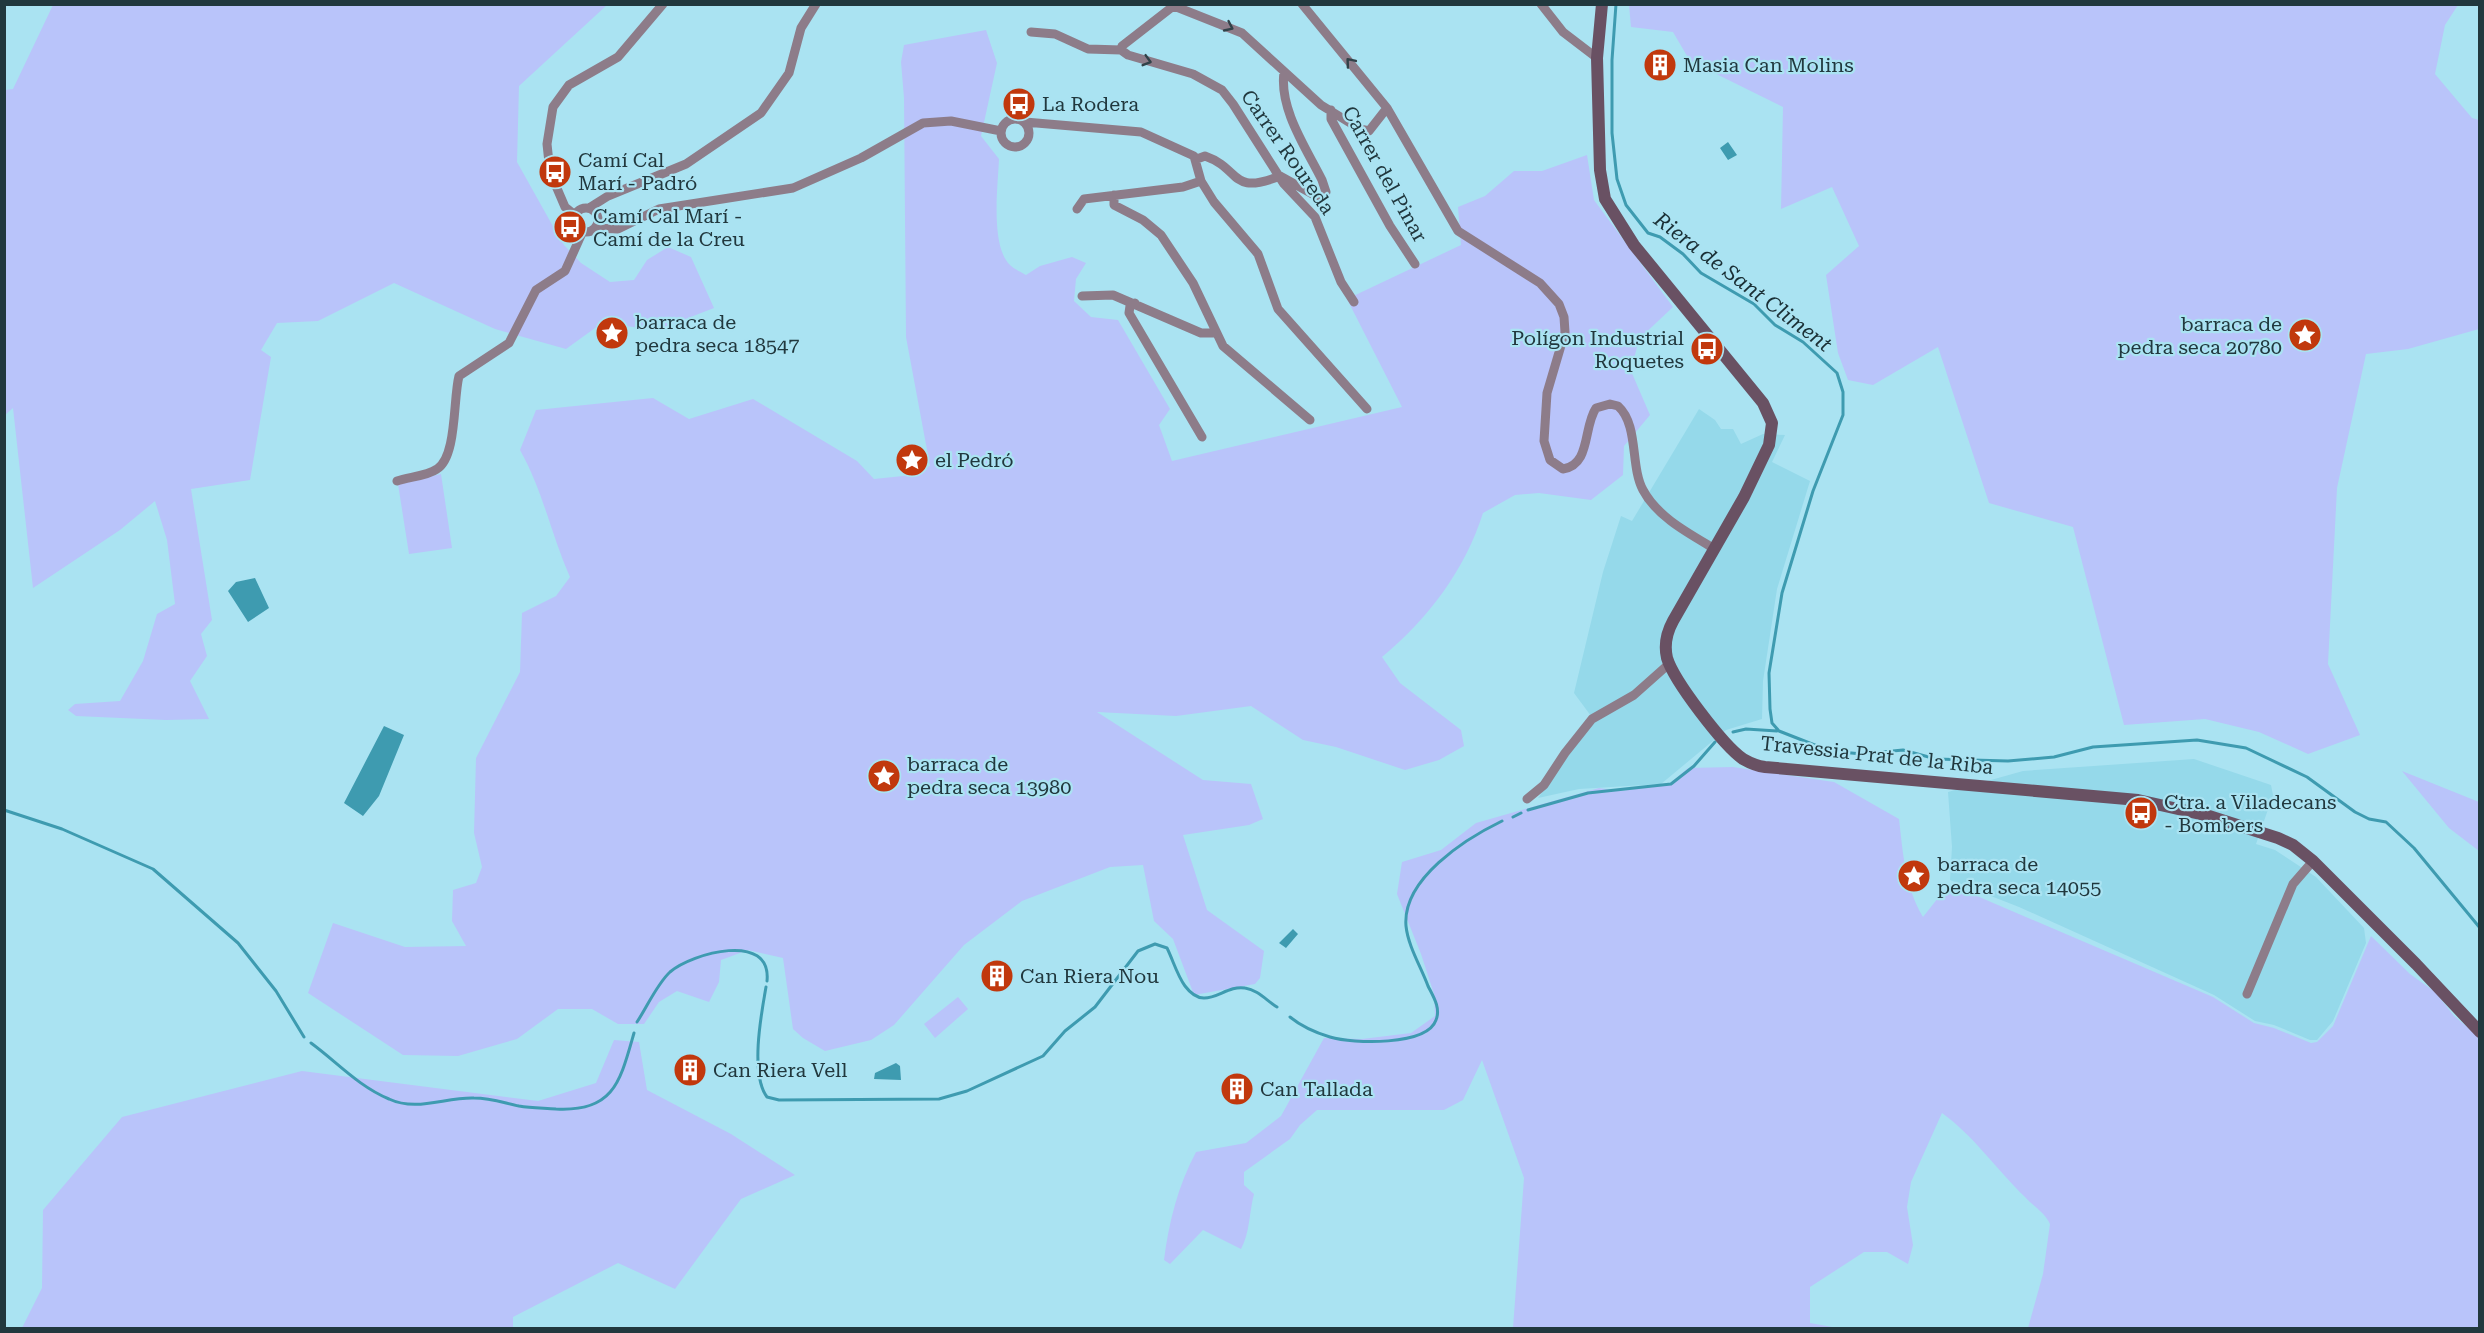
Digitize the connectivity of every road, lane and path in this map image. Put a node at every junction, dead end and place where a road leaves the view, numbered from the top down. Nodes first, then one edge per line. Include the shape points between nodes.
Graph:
1 (663, 4) edge
2 (816, 4) edge
3 (1302, 4) edge
4 (1541, 4) edge
5 (1602, 4) edge
6 (1175, 5) edge
7 (1031, 32) dead end
8 (1121, 50) junction
9 (1597, 58) junction
10 (1284, 72) junction
11 (1387, 108) junction
12 (1331, 110) junction
13 (1025, 122) junction
14 (1001, 131) junction
15 (1197, 159) junction
16 (1280, 176) junction
17 (1201, 181) junction
18 (1114, 195) junction
19 (589, 208) junction
20 (1077, 209) dead end
21 (575, 215) junction
22 (595, 228) junction
23 (583, 231) junction
24 (1415, 264) dead end
25 (1082, 296) dead end
26 (1354, 302) dead end
27 (1135, 303) junction
28 (1215, 333) junction
29 (1367, 409) dead end
30 (1310, 420) dead end
31 (1202, 437) dead end
32 (397, 481) dead end
33 (1714, 549) junction
34 (1670, 663) junction
35 (1527, 799) dead end
36 (2313, 861) junction
37 (2247, 994) dead end
38 (2480, 1032) edge

1 - 21 street via 618,57 569,85 553,107 547,144 550,172 565,207
2 - 19 street via 801,28 789,73 761,113 686,164 608,196
11 -> 3 street
4 - 9 street via 1563,32
5 - 9 street, Travessia Prat de la Riba
6 - 8 street
6 -> 10 street, Carrer del Pinar via 1242,33
7 - 8 street via 1055,34 1088,49
8 -> 16 street, Carrer Roureda via 1128,56 1193,74 1214,84 1233,104
9 - 33 street, Travessia Prat de la Riba via 1603,193 1618,223 1763,403 1772,423 1763,460
10 - 12 street, Carrer del Pinar
10 - 16 street via 1282,84 1292,118 1326,192 1318,197
11 - 12 street via 1369,131
11 - 33 street via 1455,226 1540,283 1559,304 1564,317 1564,340 1549,383 1544,413 1544,441 1555,466 1567,469 1578,461 1596,408 1618,406 1628,423 1643,492 1683,530
12 - 24 street, Carrer del Pinar via 1330,119
13 - 14 street via 1012,119
13 - 14 street via 1030,134 1022,146 1008,145
13 - 15 street via 1141,132
14 - 22 street via 951,121 923,123 861,158 793,188 659,209 618,229
15 - 16 street via 1212,158 1248,184
15 - 17 street
16 - 26 street, Carrer Roureda via 1315,217 1341,282
17 - 18 street via 1183,187
17 - 29 street via 1219,209 1258,254 1274,302 1284,317
18 - 20 street via 1084,199
18 - 28 street via 1114,205 1161,235 1197,289
19 - 21 street
19 - 22 street via 597,215
21 - 23 street via 575,225
22 - 23 street
23 - 32 street via 565,271 536,290 508,343 459,376 453,432 443,465 435,471
25 - 27 street via 1108,294
27 - 28 street via 1201,333
27 - 31 street via 1129,313
28 - 30 street via 1230,354
33 - 34 street, Travessia Prat de la Riba via 1670,627 1666,644
34 - 35 street via 1634,695 1592,718 1544,785
34 - 36 street, Travessia Prat de la Riba via 1692,699 1730,747 1750,763 2152,803 2278,838
36 - 37 street via 2293,884
36 - 38 street, Travessia Prat de la Riba

